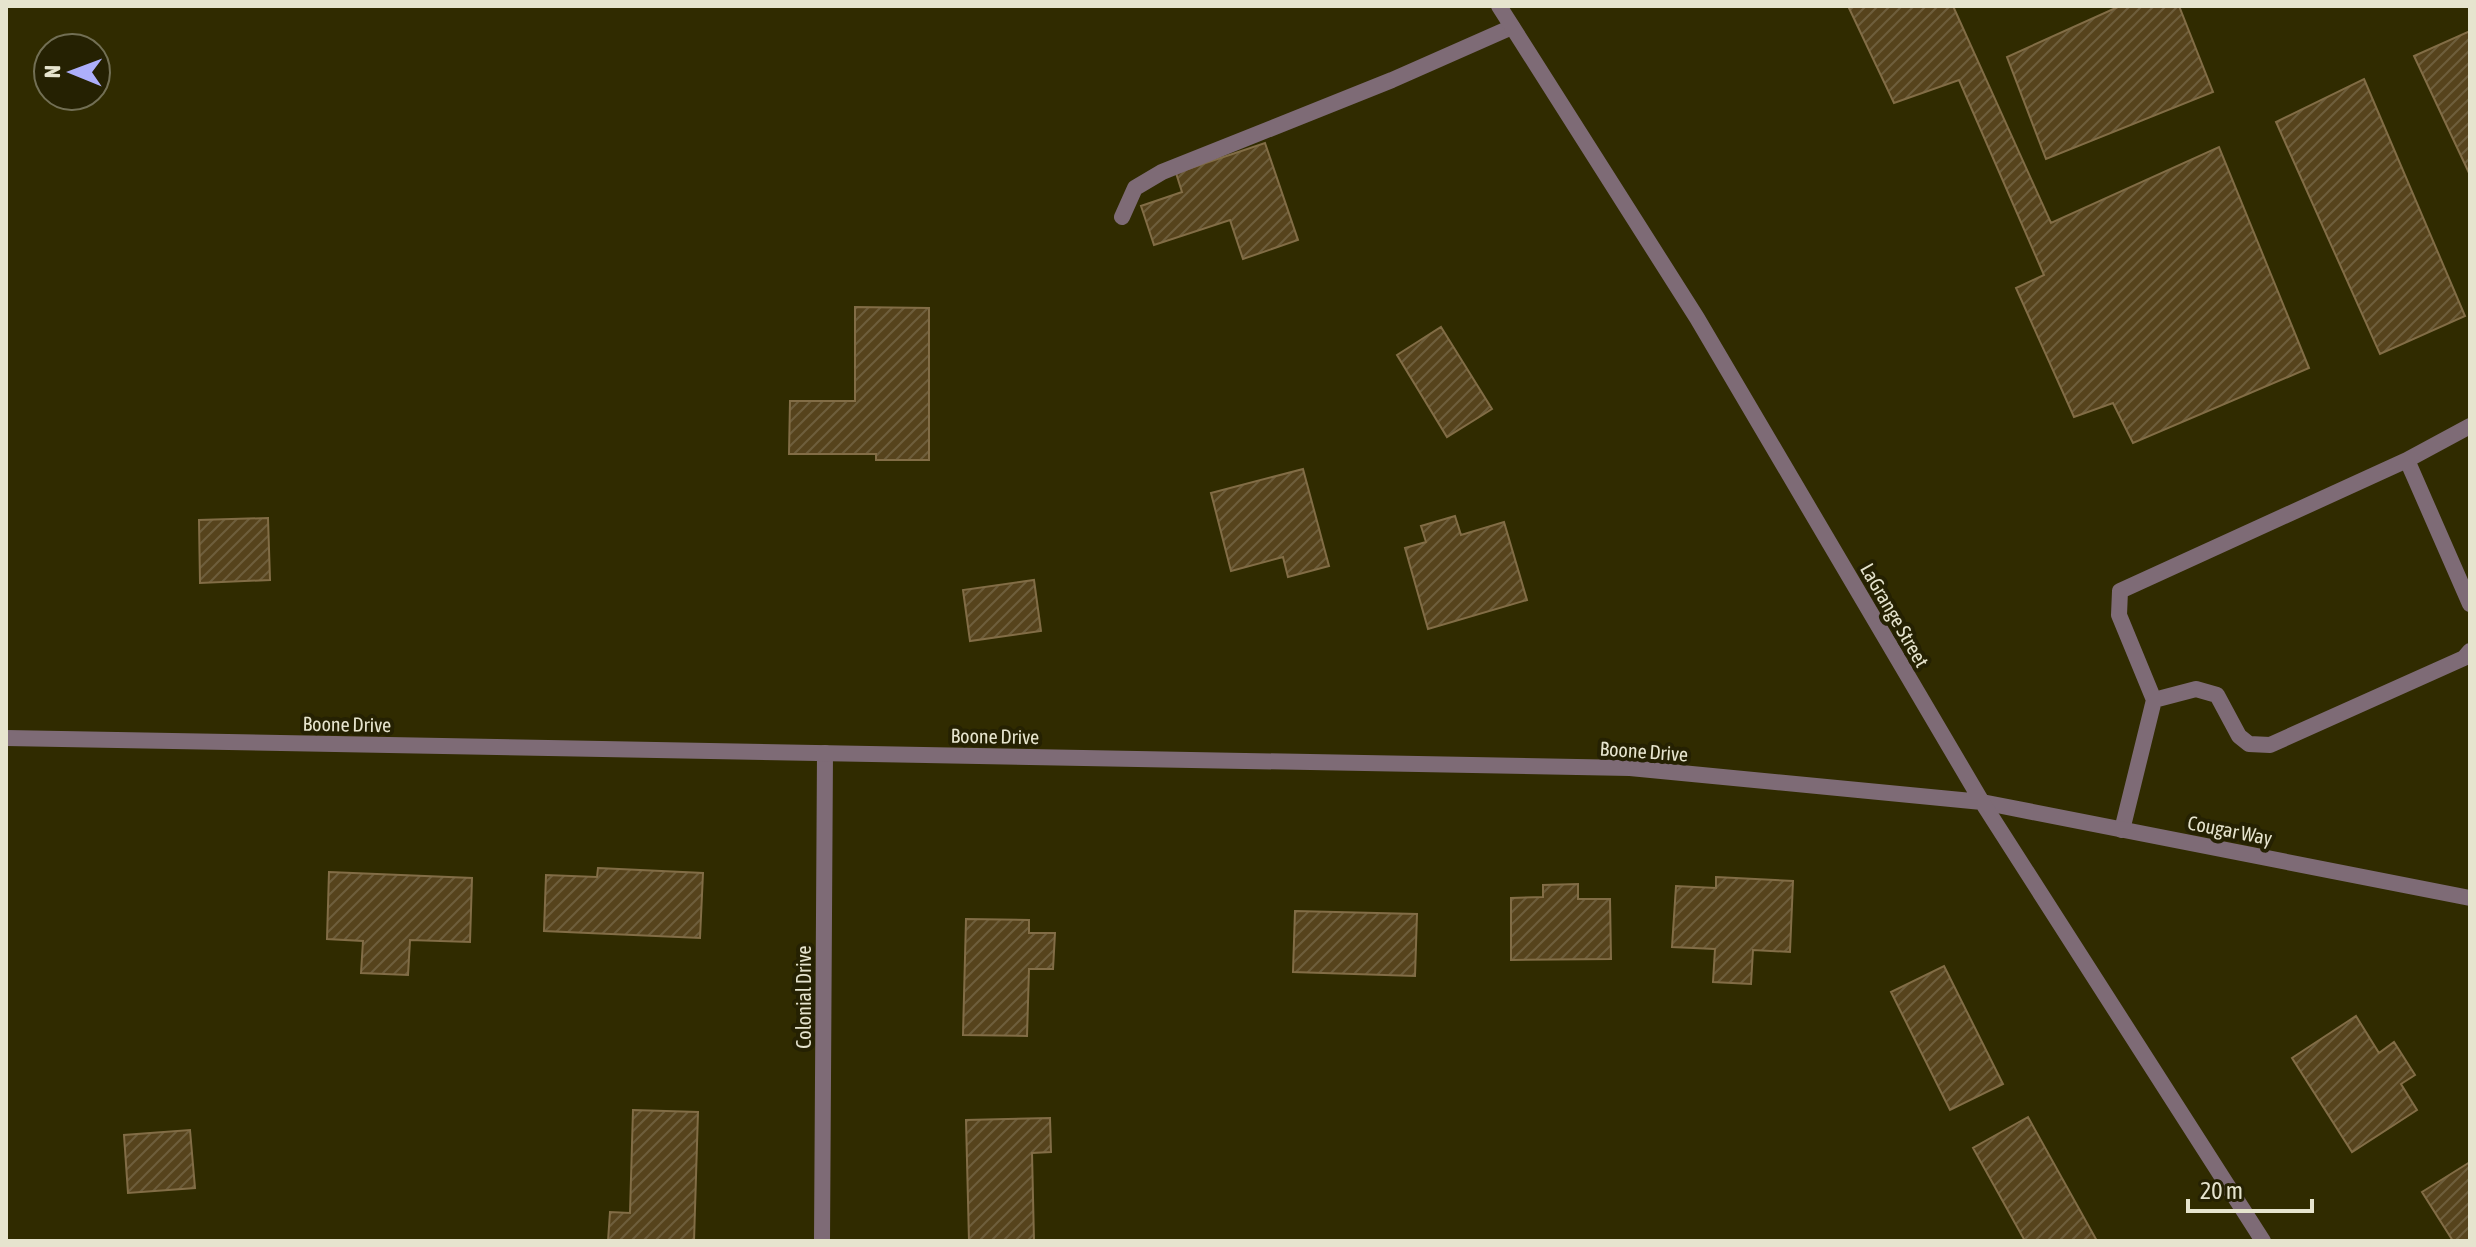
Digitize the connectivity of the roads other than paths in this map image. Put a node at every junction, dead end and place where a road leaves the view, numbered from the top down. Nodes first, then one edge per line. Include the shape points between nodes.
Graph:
1 (1499, 6) edge
2 (1512, 27) junction
3 (1122, 217) dead end
4 (2470, 426) edge
5 (2407, 460) junction
6 (2470, 604) edge
7 (2470, 651) edge
8 (2154, 700) junction
9 (6, 738) edge
10 (825, 753) junction
11 (1982, 802) junction
12 (2122, 830) junction
13 (2470, 898) edge
14 (822, 1241) edge
15 (2263, 1241) edge

1 - 2 street, LaGrange Street
2 - 3 street via 1162,172 1135,188
2 - 11 street, LaGrange Street via 1697,318
4 - 5 street
5 - 6 street
5 - 8 street via 2120,591 2119,615
7 - 8 street via 2270,745 2249,744 2239,736 2217,695 2196,689
8 - 12 street
9 - 10 street, Boone Drive
10 - 11 street, Boone Drive via 1630,768
10 - 14 street, Colonial Drive
11 - 12 street, Cougar Way
11 - 15 street, LaGrange Street
12 - 13 street, Cougar Way

